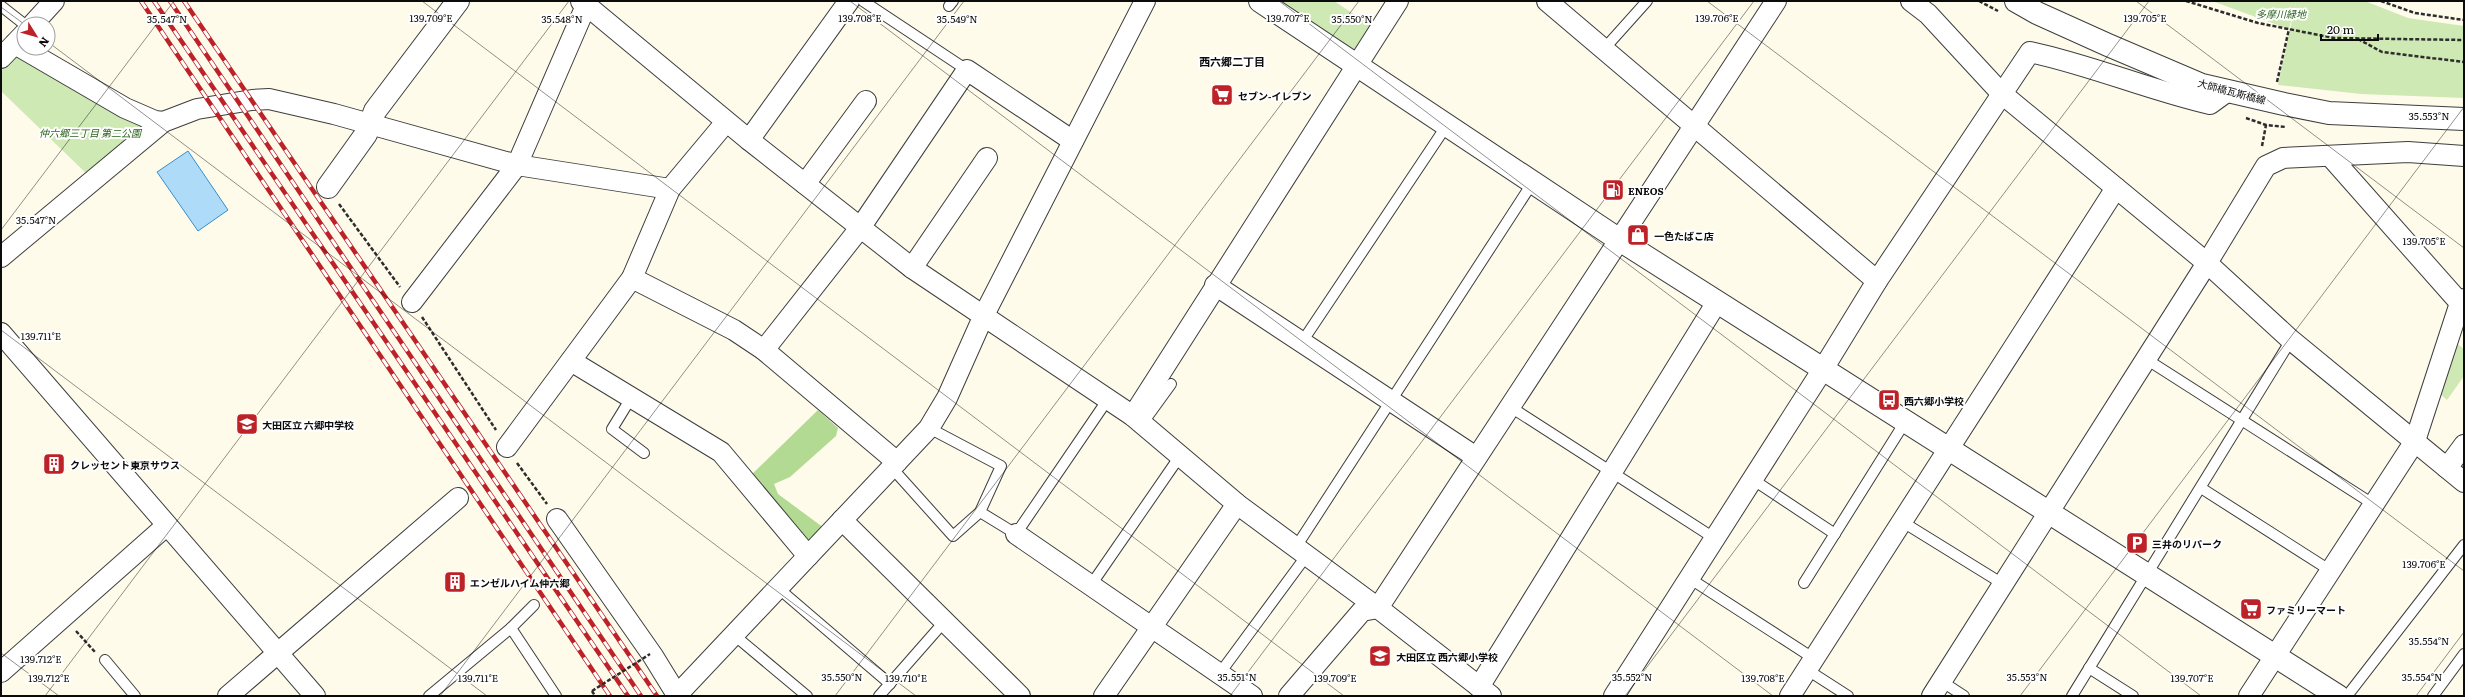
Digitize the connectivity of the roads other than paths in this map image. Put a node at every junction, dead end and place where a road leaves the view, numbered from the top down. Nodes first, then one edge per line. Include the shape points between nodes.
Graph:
1 (54, 1) edge
2 (458, 1) edge
3 (848, 1) edge
4 (863, 1) edge
5 (1145, 1) edge
6 (1260, 1) edge
7 (1398, 1) edge
8 (1547, 1) edge
9 (1776, 1) edge
10 (1911, 1) edge
11 (2016, 1) edge
12 (585, 2) edge
13 (1645, 2) edge
14 (1, 6) edge
15 (40, 16) edge
16 (16, 18) edge
17 (16, 43) edge
18 (1604, 49) junction
19 (46, 56) edge
20 (1, 58) edge
21 (1356, 65) junction
22 (966, 70) junction
23 (2228, 91) junction
24 (2001, 93) junction
25 (866, 101) dead end
26 (2464, 119) edge
27 (164, 122) junction
28 (726, 122) junction
29 (370, 124) junction
30 (1447, 125) junction
31 (1694, 125) junction
32 (749, 140) junction
33 (1074, 141) junction
34 (2330, 156) junction
35 (2464, 156) edge
36 (987, 158) dead end
37 (517, 165) junction
38 (1533, 182) junction
39 (805, 184) junction
40 (328, 186) road end
41 (2116, 188) junction
42 (670, 189) junction
43 (860, 228) junction
44 (1618, 239) junction
45 (1, 257) edge
46 (2208, 263) junction
47 (912, 268) junction
48 (632, 278) junction
49 (1877, 281) junction
50 (1216, 285) junction
51 (2462, 301) edge
52 (412, 302) road end
53 (1717, 302) junction
54 (984, 315) junction
55 (1, 333) edge
56 (2291, 340) junction
57 (1302, 342) junction
58 (764, 350) junction
59 (2146, 359) junction
60 (571, 361) junction
61 (1824, 369) junction
62 (1171, 384) dead end
63 (631, 398) junction
64 (1108, 399) junction
65 (1391, 401) junction
66 (1509, 406) junction
67 (1138, 420) junction
68 (2242, 420) junction
69 (1905, 422) junction
70 (928, 428) junction
71 (2415, 441) junction
72 (2464, 445) edge
73 (1172, 446) junction
74 (507, 447) road end
75 (1948, 449) junction
76 (644, 453) dead end
77 (1476, 457) junction
78 (894, 465) junction
79 (2447, 468) junction
80 (1613, 472) junction
81 (1752, 479) junction
82 (2464, 482) edge
83 (2201, 488) junction
84 (458, 498) dead end
85 (1237, 504) junction
86 (2373, 504) junction
87 (980, 512) junction
88 (2049, 512) junction
89 (557, 519) road end
90 (842, 520) junction
91 (1901, 521) junction
92 (166, 526) junction
93 (1016, 534) junction
94 (1835, 534) junction
95 (1714, 538) junction
96 (2464, 545) edge
97 (1301, 551) junction
98 (808, 556) junction
99 (2331, 571) junction
100 (2148, 575) junction
101 (1689, 578) junction
102 (1804, 583) dead end
103 (2003, 584) junction
104 (1091, 585) junction
105 (778, 588) junction
106 (534, 605) dead end
107 (1378, 608) junction
108 (944, 622) junction
109 (1153, 627) junction
110 (511, 628) junction
111 (734, 634) junction
112 (277, 654) junction
113 (2275, 654) junction
114 (2464, 654) edge
115 (105, 660) road end
116 (1810, 663) junction
117 (2089, 668) junction
118 (1, 672) edge
119 (1220, 672) junction
120 (890, 684) junction
121 (1936, 689) edge
122 (1485, 691) edge
123 (1620, 694) edge
124 (135, 696) edge
125 (228, 696) edge
126 (315, 696) edge
127 (429, 696) edge
128 (556, 696) edge
129 (677, 696) edge
130 (807, 696) edge
131 (879, 696) edge
132 (1020, 696) edge
133 (1104, 696) edge
134 (1252, 696) edge
135 (1289, 696) edge
136 (1790, 696) edge
137 (1848, 696) edge
138 (1964, 696) edge
139 (2072, 696) edge
140 (2134, 696) edge
141 (2249, 696) edge
142 (2338, 696) edge
143 (2346, 696) edge
144 (2433, 696) edge

1 - 15 street
2 - 29 street via 375,111
3 - 32 street
4 - 22 lane
5 - 33 street
6 - 21 street
7 - 21 street
8 - 18 street
9 - 31 street
10 - 24 street via 1928,14
11 - 23 street, 大師橋瓦斯橋線 via 2037,13 2202,85
12 - 28 street
12 - 37 street
13 - 18 lane
14 - 16 lane
17 - 20 street
18 - 31 street
19 - 27 street via 125,108 155,121
21 - 30 street
21 - 50 street
22 - 33 street
22 - 43 street
23 - 24 street via 2210,104 2184,98 2069,60 2030,52
23 - 26 street, 大師橋瓦斯橋線 via 2329,113
24 - 41 street
24 - 49 street
25 - 39 street
27 - 29 street via 197,109 269,99
27 - 45 street
28 - 32 street
28 - 42 street
29 - 37 street
29 - 40 street via 366,134
30 - 38 street
30 - 57 lane
31 - 44 street
31 - 49 street
32 - 39 street
33 - 54 street
34 - 35 street via 2408,152
34 - 46 street via 2283,158 2263,163
34 - 51 street
36 - 47 street
37 - 42 street
37 - 52 street
38 - 44 street
38 - 65 lane
39 - 43 street
41 - 46 street
41 - 75 street
42 - 48 street
43 - 47 street
43 - 58 street
44 - 53 street
44 - 66 street
46 - 56 street
46 - 59 street
47 - 54 street
48 - 58 street via 734,330
48 - 60 street via 610,304
49 - 61 street
50 - 57 street
50 - 67 street
51 - 71 street
53 - 61 street
53 - 80 street
54 - 64 street
54 - 70 street via 947,398
55 - 92 street
56 - 68 lane
56 - 71 street
57 - 65 street
58 - 78 street
59 - 68 lane
59 - 88 street
60 - 63 street
60 - 74 street
61 - 69 street
61 - 81 street
62 - 67 lane
63 - 76 lane via 612,429
63 - 98 street via 720,452
64 - 67 street
64 - 93 lane
65 - 77 street
65 - 97 lane
66 - 77 street
66 - 80 lane
67 - 73 street
68 - 83 lane
68 - 86 lane
69 - 75 street
69 - 94 lane
70 - 78 street
70 - 87 lane via 1001,466
71 - 79 street
71 - 86 street
72 - 79 street
73 - 85 street
73 - 104 lane
75 - 88 street
75 - 91 street
77 - 107 street
78 - 87 lane via 952,536
78 - 90 street
79 - 82 street
80 - 95 lane
80 - 122 street
81 - 94 lane
81 - 95 street
83 - 99 lane
83 - 100 lane
84 - 112 street
85 - 97 street
85 - 109 street
86 - 99 street
87 - 93 lane
88 - 100 street
88 - 103 street
89 - 129 street via 653,656
90 - 98 street
90 - 108 street via 874,557
91 - 103 lane
91 - 116 street
92 - 112 street
92 - 118 street
93 - 104 street
94 - 102 lane
95 - 101 street
96 - 143 lane
97 - 107 street
97 - 119 lane
98 - 105 street
99 - 113 street
100 - 113 street
100 - 117 lane
101 - 116 lane
101 - 123 street
103 - 121 street
104 - 109 street
105 - 111 street
105 - 120 lane
106 - 110 lane
107 - 122 street
107 - 135 street via 1362,611
108 - 120 lane
108 - 132 street
109 - 119 street
109 - 133 street
110 - 127 lane
110 - 128 lane
111 - 129 street
111 - 130 lane
112 - 125 street
112 - 126 street
113 - 141 street
113 - 142 street
114 - 144 lane
115 - 124 lane
116 - 136 street
116 - 137 lane
117 - 139 lane
117 - 140 lane
119 - 134 street
120 - 131 lane
121 - 138 lane

